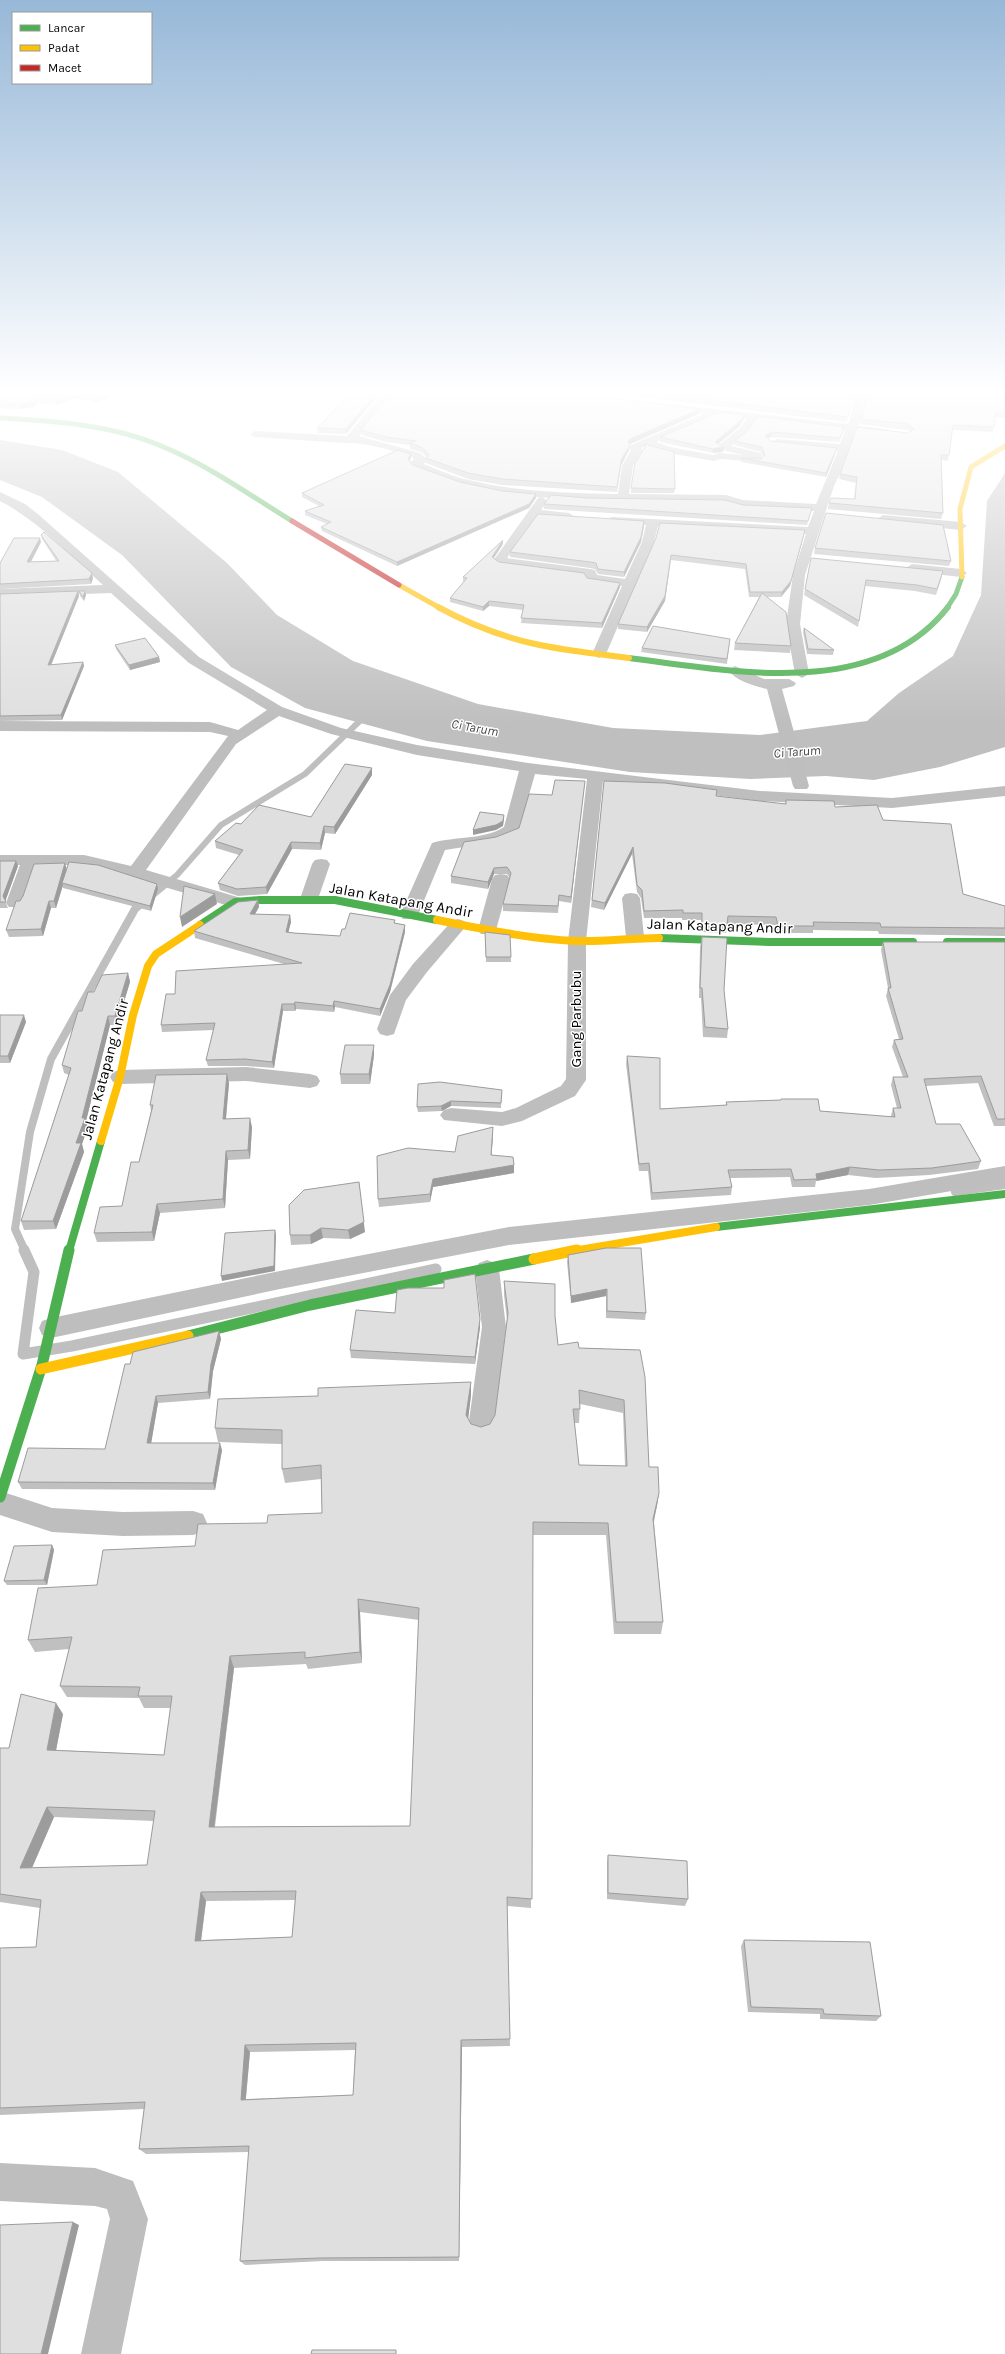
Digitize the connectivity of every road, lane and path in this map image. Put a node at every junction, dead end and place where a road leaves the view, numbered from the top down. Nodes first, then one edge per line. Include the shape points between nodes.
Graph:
1 (17, 505) edge
2 (266, 505) edge
3 (538, 505) edge
4 (753, 505) edge
5 (821, 505) edge
6 (962, 505) edge
7 (819, 510) junction
8 (533, 513) junction
9 (833, 514) edge
10 (582, 518) edge
11 (870, 518) edge
12 (603, 519) edge
13 (653, 522) junction
14 (961, 526) junction
15 (812, 531) junction
16 (803, 558) junction
17 (819, 560) edge
18 (896, 567) edge
19 (961, 573) junction
20 (629, 583) junction
21 (114, 589) junction
22 (0, 593) edge
23 (599, 654) junction
24 (735, 670) junction
25 (806, 673) junction
26 (774, 687) junction
27 (277, 710) junction
28 (0, 726) edge
29 (240, 735) junction
30 (528, 768) junction
31 (595, 777) junction
32 (801, 786) junction
33 (1005, 791) edge
34 (760, 796) junction
35 (848, 801) junction
36 (0, 860) edge
37 (30, 860) junction
38 (321, 864) dead end
39 (136, 872) junction
40 (501, 879) dead end
41 (631, 898) dead end
42 (310, 899) junction
43 (235, 902) junction
44 (15, 903) edge
45 (409, 914) junction
46 (458, 925) junction
47 (487, 930) junction
48 (635, 937) junction
49 (577, 941) junction
50 (1005, 942) edge
51 (387, 1029) dead end
52 (120, 1077) junction
53 (310, 1081) dead end
54 (451, 1116) dead end
55 (1005, 1174) edge
56 (1005, 1194) edge
57 (487, 1269) junction
58 (49, 1334) junction
59 (42, 1367) junction
60 (481, 1428) edge
61 (0, 1497) edge
62 (0, 1503) edge
63 (193, 1523) dead end
64 (0, 2182) edge
65 (101, 2354) edge

1 - 21 street
2 - 23 street via 438,608 492,633 524,644
3 - 8 street
4 - 7 street
5 - 7 street
6 - 14 street
7 - 9 street
7 - 15 street
8 - 10 street
8 - 20 street via 499,561 590,573 592,578 598,580
11 - 14 street
12 - 13 street
13 - 15 street
13 - 20 street via 648,542
14 - 19 street via 964,557
15 - 16 street
16 - 17 street
16 - 25 street via 793,624
18 - 19 street
19 - 25 street via 958,595 941,618 919,637 866,662 832,671
20 - 23 street
21 - 22 street
21 - 27 street via 194,660
23 - 24 street
24 - 25 street
24 - 26 street via 750,679
25 - 26 street via 797,680
26 - 32 street
27 - 29 street
27 - 30 street via 336,731 417,750
28 - 29 street via 210,727
29 - 39 street via 231,741
30 - 31 street
30 - 45 street via 512,829 484,839 449,842 438,847
31 - 34 street
31 - 49 street, Gang Parbubu
32 - 34 street
32 - 35 street via 816,788
33 - 35 street via 892,803
34 - 35 street
36 - 37 street
37 - 39 street via 84,860
37 - 44 street
38 - 42 street
39 - 43 street
40 - 47 street
41 - 48 street
42 - 43 street, Jalan Katapang Andir
42 - 45 street, Jalan Katapang Andir via 334,900
43 - 52 street, Jalan Katapang Andir via 150,960 133,1015
45 - 46 street, Jalan Katapang Andir
46 - 47 street, Jalan Katapang Andir
46 - 51 street via 420,968 398,999
47 - 49 street, Jalan Katapang Andir
48 - 49 street, Jalan Katapang Andir
48 - 50 street, Jalan Katapang Andir via 770,942
49 - 54 street, Gang Parbubu via 576,1080 568,1091 522,1114 502,1119
52 - 53 street via 246,1074
52 - 58 street, Jalan Katapang Andir via 65,1263
55 - 58 street via 869,1197 509,1236 227,1290
56 - 57 street via 703,1228 594,1246
57 - 59 street via 333,1300 175,1339
57 - 60 street via 494,1327
58 - 59 street, Jalan Katapang Andir
59 - 61 street, Jalan Katapang Andir
62 - 63 street via 52,1520 123,1524
64 - 65 street via 95,2187 120,2194 129,2219

